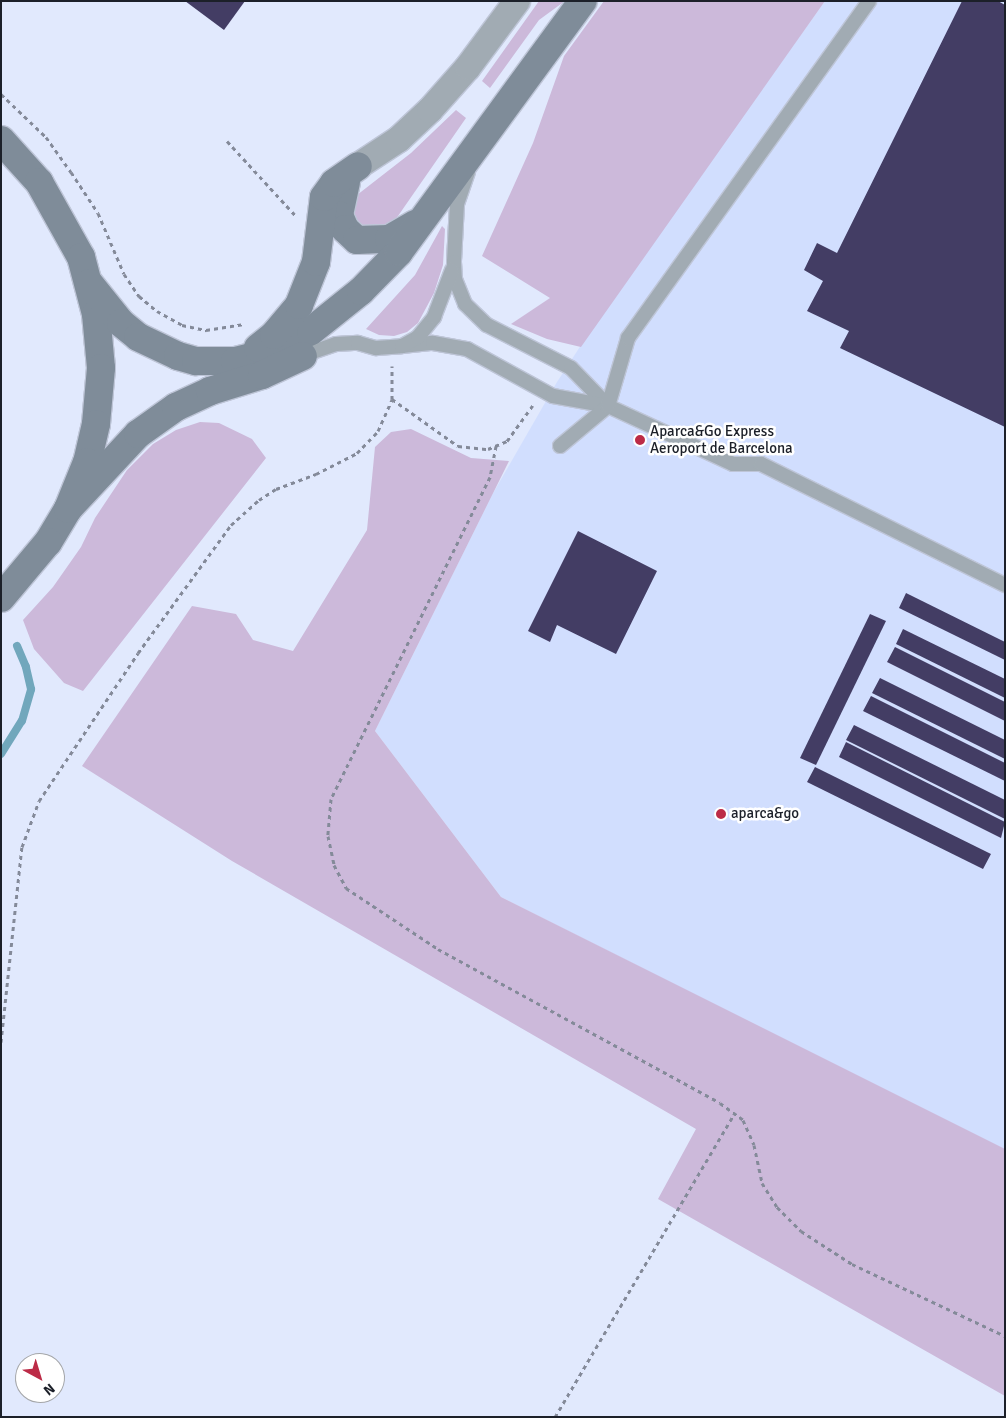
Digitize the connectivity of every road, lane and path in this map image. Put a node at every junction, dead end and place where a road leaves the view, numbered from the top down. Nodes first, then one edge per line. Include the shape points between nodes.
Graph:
1 (517, 1) edge
2 (583, 1) edge
3 (869, 1) edge
4 (1, 94) edge
5 (490, 128) junction
6 (1, 140) edge
7 (227, 141) dead end
8 (358, 166) junction
9 (458, 174) junction
10 (424, 218) junction
11 (299, 220) dead end
12 (454, 262) junction
13 (89, 283) junction
14 (251, 322) dead end
15 (396, 347) junction
16 (307, 354) junction
17 (240, 359) junction
18 (392, 399) junction
19 (534, 404) dead end
20 (608, 406) junction
21 (496, 446) junction
22 (560, 446) dead end
23 (68, 508) junction
24 (1005, 585) edge
25 (1, 598) edge
26 (1, 1042) edge
27 (734, 1114) junction
28 (1005, 1336) edge
29 (555, 1417) edge

1 - 8 street via 468,67 430,110 399,139
2 - 5 main road
3 - 20 lane via 628,338
4 - 14 path via 46,138 71,172 98,213 124,274 139,296 182,325 206,330
5 - 9 main road
5 - 12 lane via 472,162 458,204
6 - 13 main road via 39,182 56,208 81,257
7 - 11 path
8 - 10 main road via 343,188 339,207 341,222 352,236 364,242 389,239
8 - 17 main road via 334,183 324,197 316,262 299,305 274,335
9 - 10 main road
9 - 16 main road via 432,227 391,282 361,315
10 - 17 main road via 378,276 328,319 281,347
12 - 15 lane via 434,317 418,337
12 - 20 lane via 458,292 472,314 570,368
13 - 17 main road via 121,324 157,347 196,361
13 - 23 main road via 100,340 100,396 86,462
15 - 16 lane via 336,344
15 - 18 path
15 - 20 lane via 417,343 453,345 552,396
16 - 23 main road via 262,376 210,391 176,407 138,434
18 - 21 path via 458,446 488,449
18 - 26 path via 378,431 357,453 276,489 231,525 138,653 39,801 22,847
19 - 21 path via 521,426 507,441
20 - 22 lane
20 - 24 lane via 732,464 761,464
21 - 27 path via 490,477 331,799 328,836 334,865 346,888 438,949
23 - 25 main road via 37,558
27 - 28 path via 743,1120 754,1145 762,1183 777,1207 801,1231 852,1264
27 - 29 path

